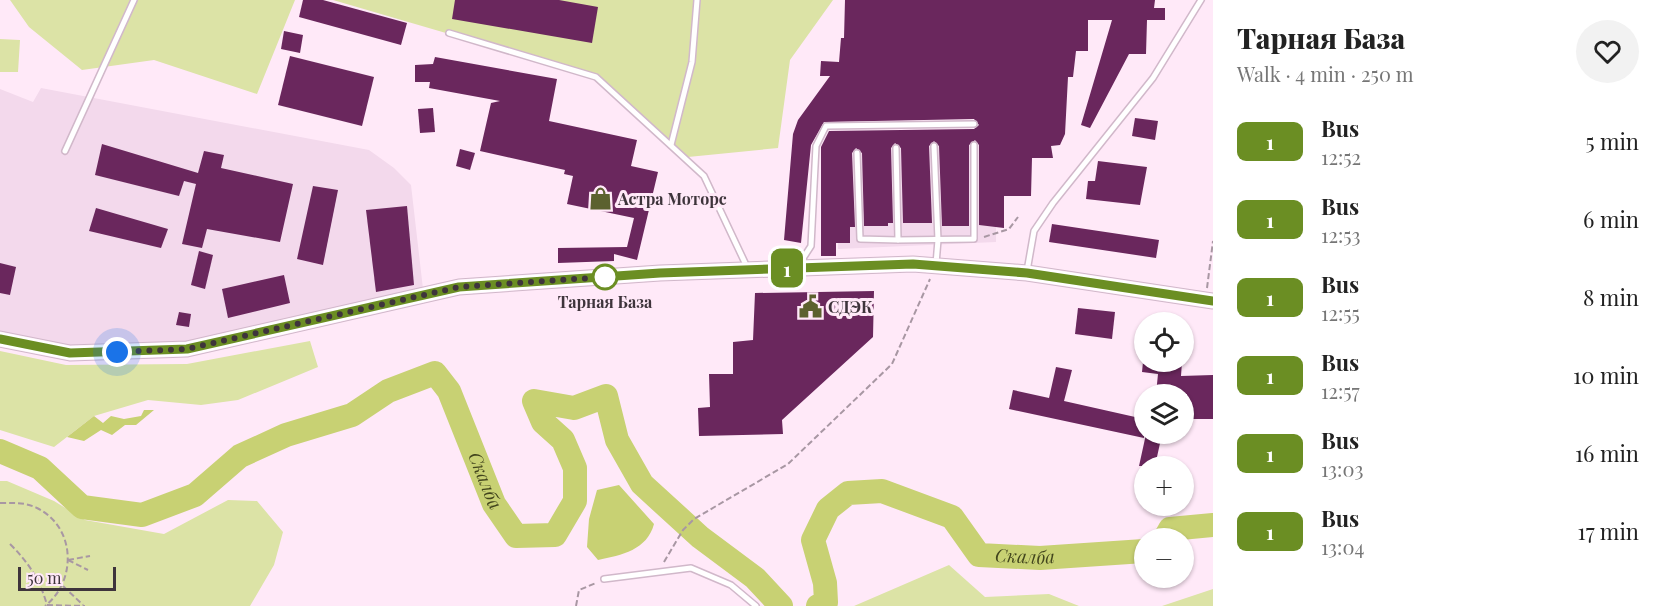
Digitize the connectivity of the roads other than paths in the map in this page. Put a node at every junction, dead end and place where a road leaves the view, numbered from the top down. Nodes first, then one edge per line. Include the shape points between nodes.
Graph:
1 (134, 0) edge
2 (697, 0) edge
3 (1201, 0) edge
4 (449, 33) dead end
5 (974, 124) dead end
6 (974, 145) dead end
7 (670, 146) junction
8 (934, 146) dead end
9 (896, 148) dead end
10 (65, 151) dead end
11 (857, 153) dead end
12 (898, 240) junction
13 (938, 240) junction
14 (936, 266) junction
15 (796, 268) junction
16 (748, 270) junction
17 (1027, 273) junction
18 (1210, 300) edge
19 (0, 339) edge
20 (604, 579) road end
21 (756, 606) edge

1 - 10 lane
2 - 7 lane via 692,62
3 - 17 lane via 1153,78 1034,231
4 - 7 lane via 596,77
5 - 15 lane via 826,126 816,146 811,246
6 - 13 lane via 974,239
7 - 16 lane via 704,177
8 - 13 lane
9 - 12 lane
11 - 12 lane via 860,239
12 - 13 lane
13 - 14 lane
14 - 15 street
14 - 17 street
15 - 16 street
16 - 19 street via 459,287 187,349 70,353
17 - 18 street
20 - 21 lane via 691,568 731,585

